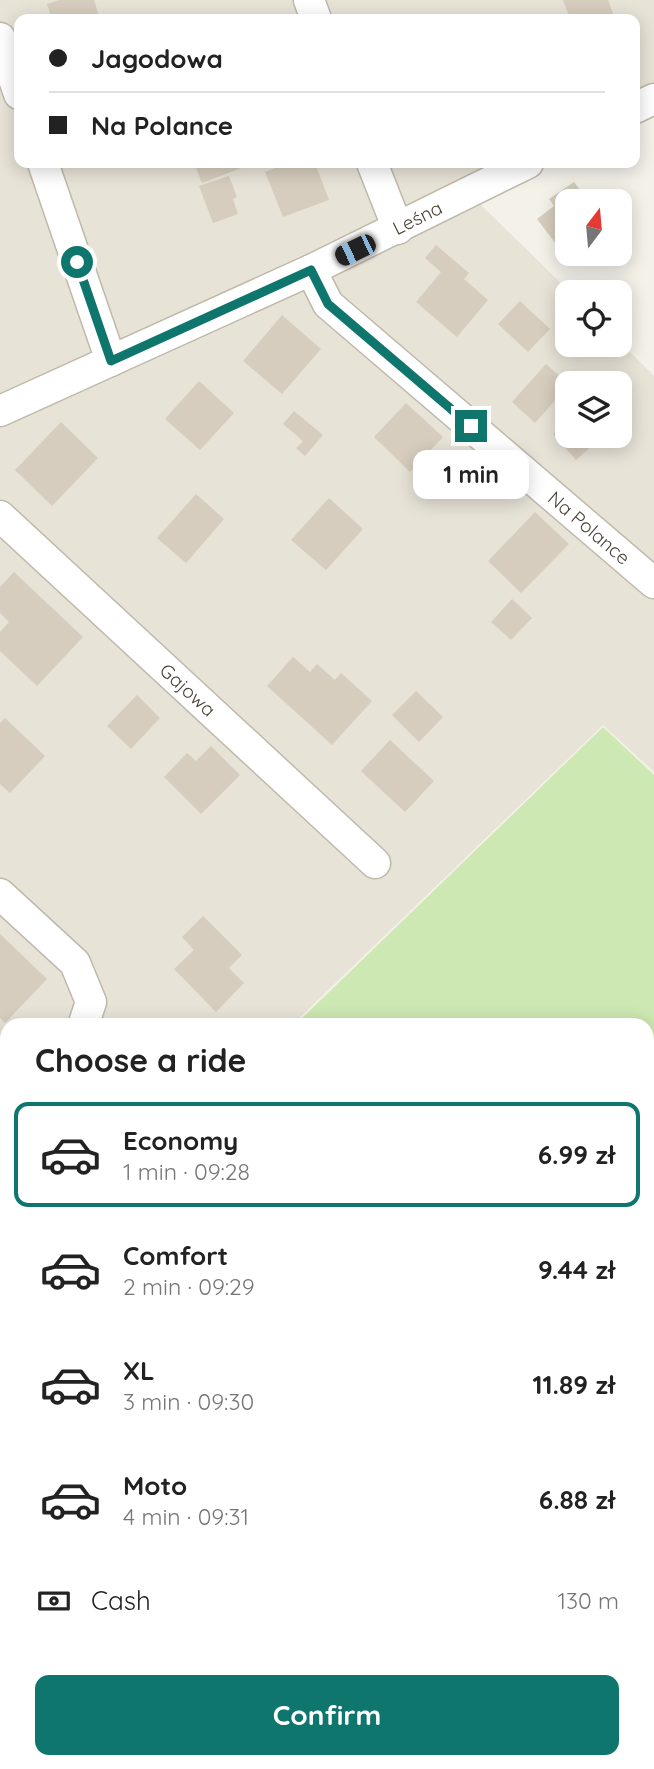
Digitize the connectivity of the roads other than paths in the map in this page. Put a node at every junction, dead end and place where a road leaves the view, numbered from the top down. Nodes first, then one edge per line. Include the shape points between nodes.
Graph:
1 (0, 38) edge
2 (14, 79) edge
3 (45, 168) edge
4 (374, 168) edge
5 (518, 168) edge
6 (398, 229) junction
7 (311, 270) junction
8 (111, 361) junction
9 (0, 411) edge
10 (0, 516) edge
11 (654, 583) edge
12 (375, 863) dead end
13 (0, 894) edge
14 (86, 1018) edge

1 - 2 street
3 - 8 street
4 - 6 street
5 - 6 street, Leśna
6 - 7 street, Leśna
7 - 8 street, Leśna
7 - 11 street, Na Polance via 328,304
8 - 9 street, Leśna
10 - 12 street, Gajowa
13 - 14 street via 75,963 91,1002

